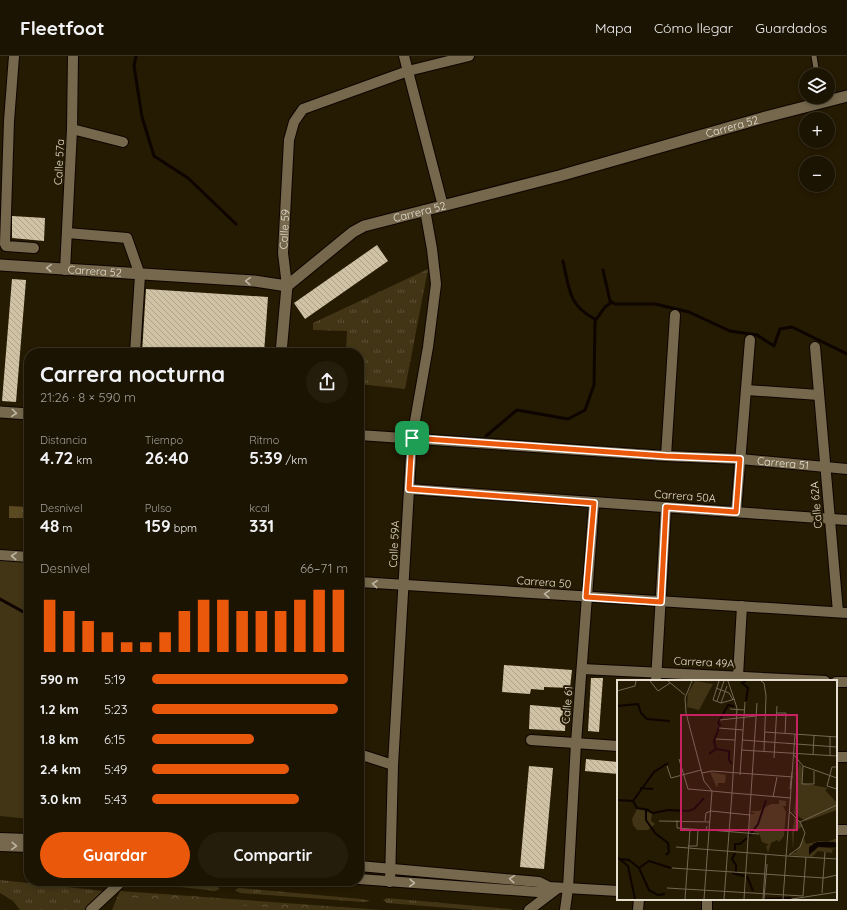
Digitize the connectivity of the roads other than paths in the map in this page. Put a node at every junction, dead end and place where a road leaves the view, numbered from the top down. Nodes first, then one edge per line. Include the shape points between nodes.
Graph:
1 (14, 56) edge
2 (73, 56) edge
3 (404, 56) edge
4 (469, 56) edge
5 (814, 56) edge
6 (816, 68) edge
7 (408, 72) junction
8 (847, 96) edge
9 (835, 98) edge
10 (808, 104) edge
11 (5, 121) edge
12 (72, 129) junction
13 (123, 142) dead end
14 (4, 183) edge
15 (443, 206) junction
16 (425, 210) junction
17 (67, 233) junction
18 (34, 248) dead end
19 (0, 265) edge
20 (65, 270) junction
21 (140, 275) junction
22 (287, 286) junction
23 (675, 315) dead end
24 (750, 340) dead end
25 (815, 347) dead end
26 (135, 348) edge
27 (281, 348) edge
28 (746, 390) junction
29 (819, 395) junction
30 (0, 412) edge
31 (24, 414) edge
32 (364, 435) edge
33 (412, 438) junction
34 (666, 456) junction
35 (740, 459) junction
36 (825, 467) junction
37 (847, 469) edge
38 (409, 489) junction
39 (594, 503) junction
40 (666, 507) junction
41 (736, 512) junction
42 (830, 518) junction
43 (847, 520) edge
44 (0, 555) edge
45 (24, 557) edge
46 (364, 582) edge
47 (404, 586) junction
48 (586, 597) junction
49 (661, 602) junction
50 (742, 606) junction
51 (842, 612) edge
52 (582, 669) junction
53 (657, 676) edge
54 (738, 676) junction
55 (719, 678) edge
56 (808, 680) edge
57 (531, 740) dead end
58 (576, 743) junction
59 (617, 746) edge
60 (364, 756) edge
61 (393, 765) junction
62 (0, 838) edge
63 (24, 839) edge
64 (0, 846) edge
65 (24, 847) edge
66 (364, 866) edge
67 (390, 868) junction
68 (364, 879) edge
69 (390, 882) junction
70 (117, 886) edge
71 (559, 888) junction
72 (617, 891) edge
73 (639, 900) edge
74 (91, 910) edge
75 (529, 910) edge
76 (565, 910) edge
77 (638, 910) edge

1 - 11 street
2 - 12 street, Calle 57a
3 - 7 street
4 - 7 street
5 - 6 lane
7 - 15 street
7 - 22 street, Calle 59 via 303,109 294,122 289,140 283,253
8 - 9 main road, Carrera 52
10 - 15 main road, Carrera 52 via 559,176
11 - 14 street
12 - 13 street
12 - 17 street, Calle 57a
14 - 18 street via 5,244
15 - 16 main road, Carrera 52
16 - 22 main road, Carrera 52 via 364,226 353,232
16 - 33 street, Calle 59A via 436,284
17 - 20 street, Calle 57a
17 - 21 street via 128,238
20 -> 19 main road, Carrera 52
20 - 21 main road, Carrera 52
22 -> 21 main road, Carrera 52 via 254,281
21 - 26 street
22 - 27 main road, Calle 59
23 - 34 street
24 - 28 street
25 - 29 street, Calle 62A
28 - 29 street
28 - 35 street
29 - 36 street, Calle 62A
30 -> 31 main road
32 - 33 street, Carrera 51
33 - 34 street, Carrera 51
33 - 38 street, Calle 59A
34 - 35 street, Carrera 51
35 - 36 street, Carrera 51
35 - 41 street
36 - 37 street, Carrera 51
36 - 42 street, Calle 62A
38 - 39 street, Carrera 50A
38 - 47 street, Calle 59A
39 - 40 street, Carrera 50A
39 - 48 street, Calle 61
40 - 41 street, Carrera 50A
40 - 49 street
41 - 42 street, Carrera 50A
42 - 43 street, Carrera 50A
42 - 51 street, Calle 62A
45 -> 44 street
47 -> 46 street, Carrera 50
48 -> 47 street, Carrera 50
47 - 61 street, Calle 59A
48 - 49 street, Carrera 50
48 - 52 street, Calle 61
49 - 50 street, Carrera 50
49 - 53 street
50 - 51 street, Carrera 50
50 - 54 street
52 - 53 street, Carrera 49A
52 - 58 street, Calle 61
53 - 55 street, Carrera 49A
54 - 55 street, Carrera 49A
54 - 56 street, Carrera 49A
57 - 58 street
58 - 59 street
58 - 71 street, Calle 61
60 - 61 street
61 - 67 street, Calle 59A
62 - 63 street
64 -> 65 street
66 - 67 street
67 - 69 street, Calle 59A
71 -> 67 street via 539,882
68 - 69 street
69 -> 71 street via 538,892
70 - 74 street
71 - 72 street
71 - 75 street
71 - 76 street, Calle 61
73 - 77 street

